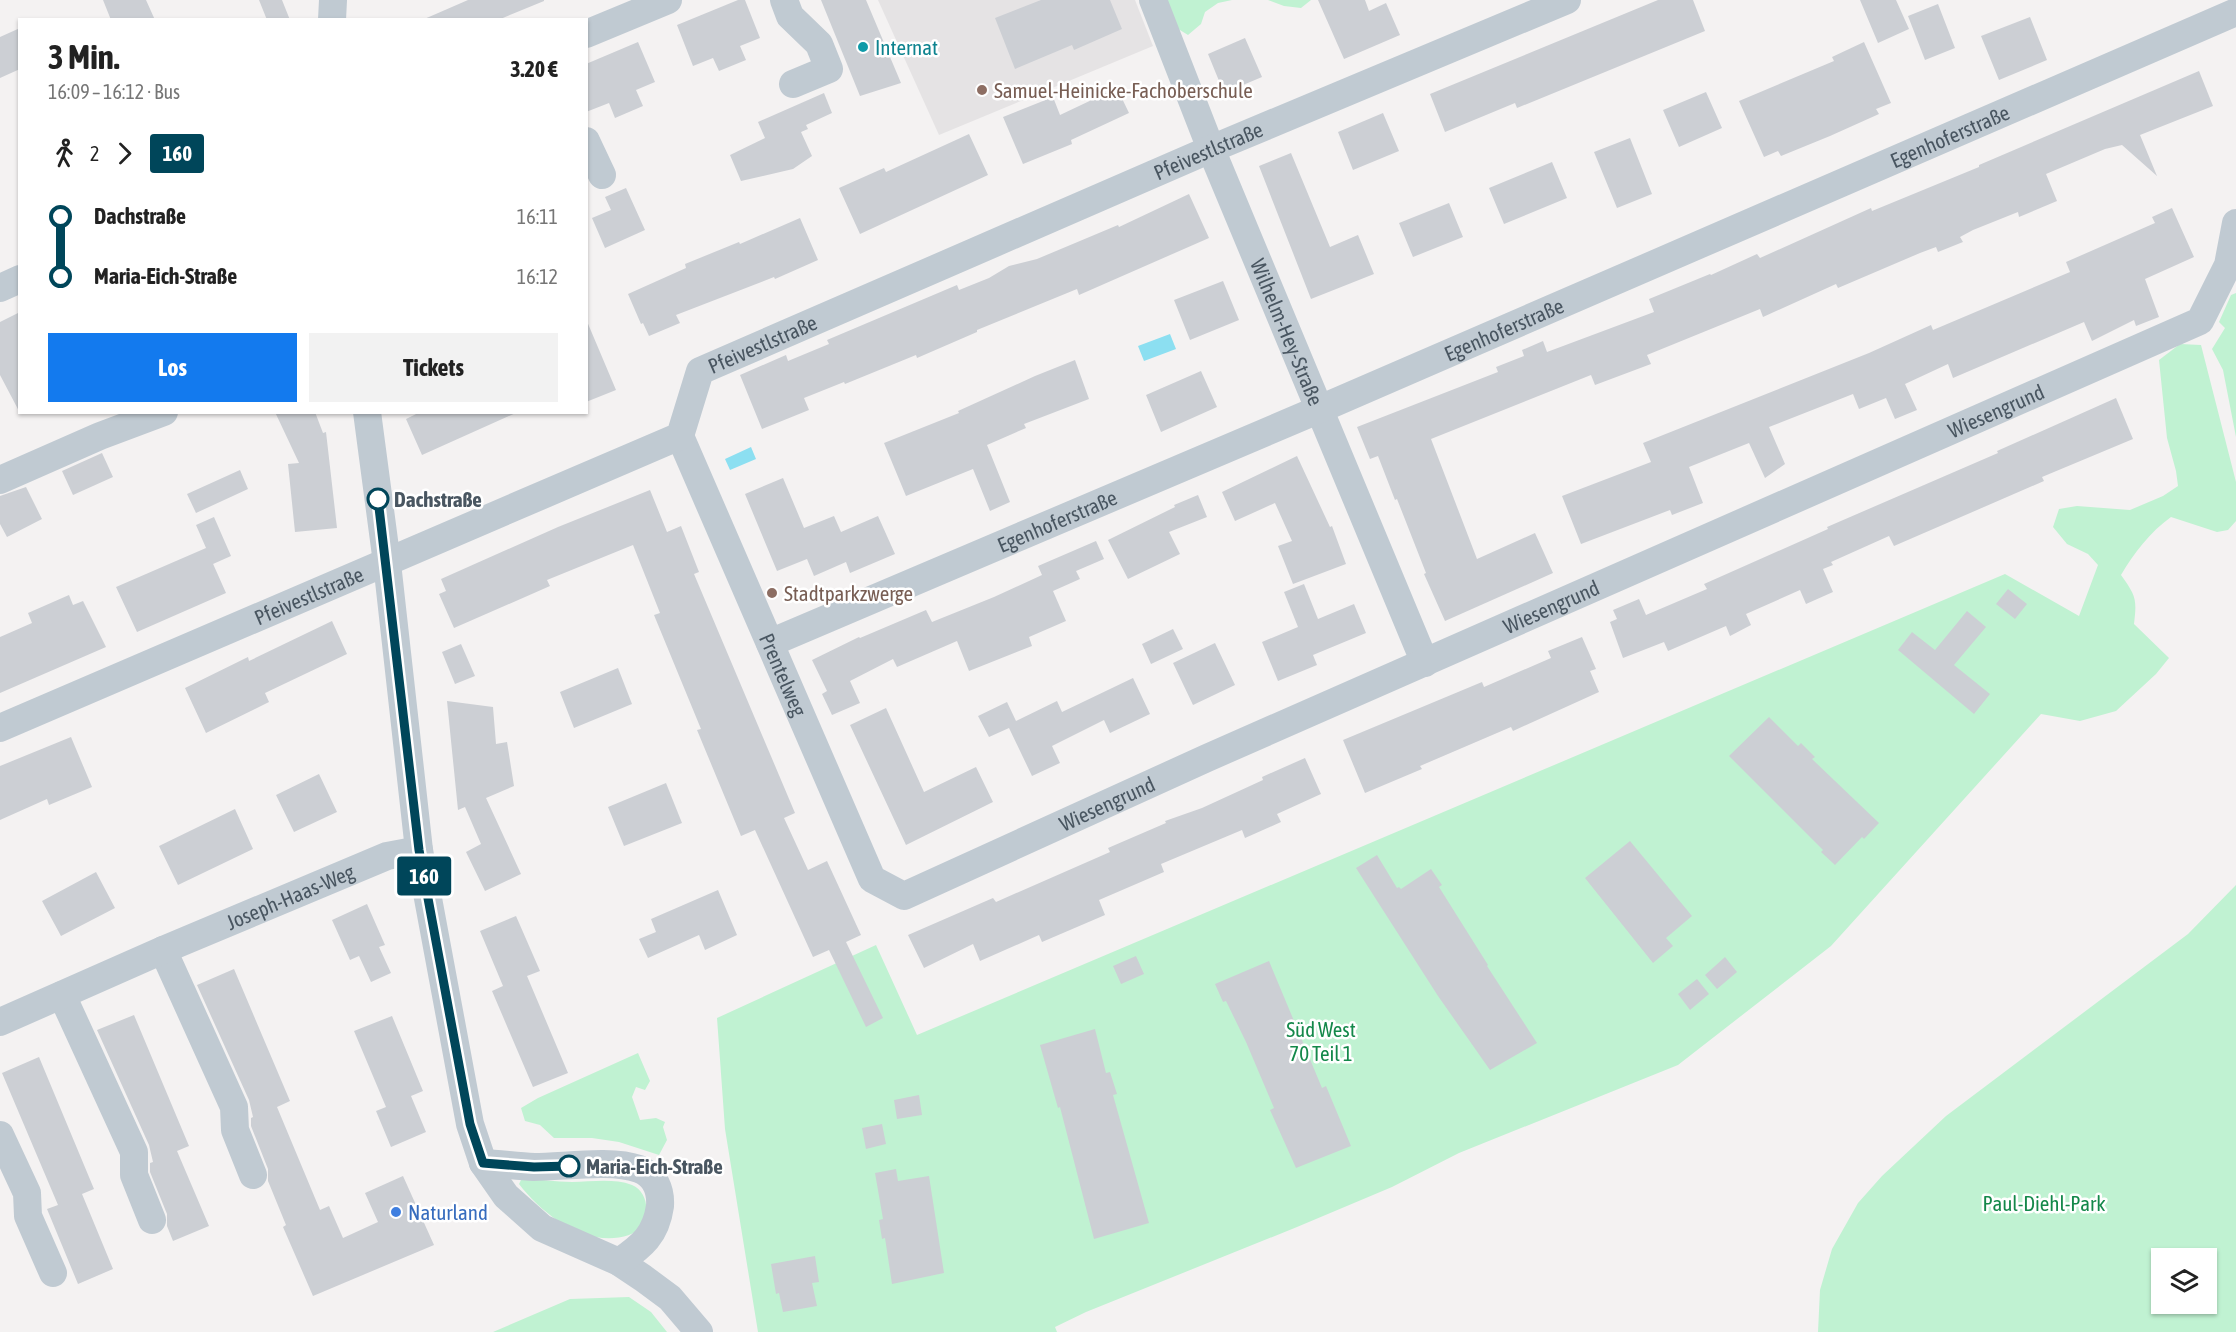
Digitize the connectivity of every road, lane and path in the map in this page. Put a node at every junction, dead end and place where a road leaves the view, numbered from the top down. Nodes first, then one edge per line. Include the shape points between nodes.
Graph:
1 (333, 0) edge
2 (668, 0) edge
3 (784, 0) edge
4 (1153, 0) edge
5 (1567, 0) edge
6 (2236, 12) edge
7 (332, 18) edge
8 (588, 33) edge
9 (793, 84) dead end
10 (588, 145) edge
11 (1211, 149) junction
12 (602, 175) dead end
13 (2236, 223) edge
14 (18, 280) edge
15 (0, 288) edge
16 (1320, 409) junction
17 (159, 414) edge
18 (367, 414) edge
19 (680, 436) junction
20 (0, 480) edge
21 (387, 563) junction
22 (770, 643) junction
23 (1425, 663) junction
24 (0, 728) edge
25 (419, 850) junction
26 (904, 896) joint
27 (163, 950) junction
28 (62, 995) junction
29 (0, 1022) edge
30 (0, 1135) edge
31 (483, 1163) junction
32 (253, 1175) dead end
33 (152, 1220) dead end
34 (619, 1262) junction
35 (53, 1273) dead end
36 (699, 1332) edge

1 - 7 street
2 - 8 street
3 - 9 street via 790,16 819,44 829,69
4 - 11 street, Wilhelm-Hey-Straße
5 - 11 street, Pfeivestlstraße
6 - 16 street, Egenhoferstraße
10 - 12 street
11 - 16 street, Wilhelm-Hey-Straße
11 - 19 street, Pfeivestlstraße via 700,371
13 - 23 street, Wiesengrund via 2228,265 2200,321
14 - 15 street
16 - 22 street, Egenhoferstraße
16 - 23 street, Wilhelm-Hey-Straße
17 - 20 street
18 - 21 street
19 - 21 street, Pfeivestlstraße
19 - 22 street, Prentelweg
21 - 24 street, Pfeivestlstraße
21 - 25 street
22 - 26 street, Prentelweg via 873,879
23 - 26 street, Wiesengrund
25 - 27 street, Joseph-Haas-Weg via 387,856
25 - 31 street via 470,1124
27 - 28 street, Joseph-Haas-Weg
27 - 32 street via 234,1107 235,1130
28 - 29 street, Joseph-Haas-Weg
28 - 33 street via 134,1152 134,1175
30 - 35 street via 27,1193 28,1216
31 - 34 street via 506,1196 542,1228
31 - 34 street via 534,1167 611,1165 639,1169 655,1180 660,1197 658,1221 644,1245
34 - 36 street via 670,1298

